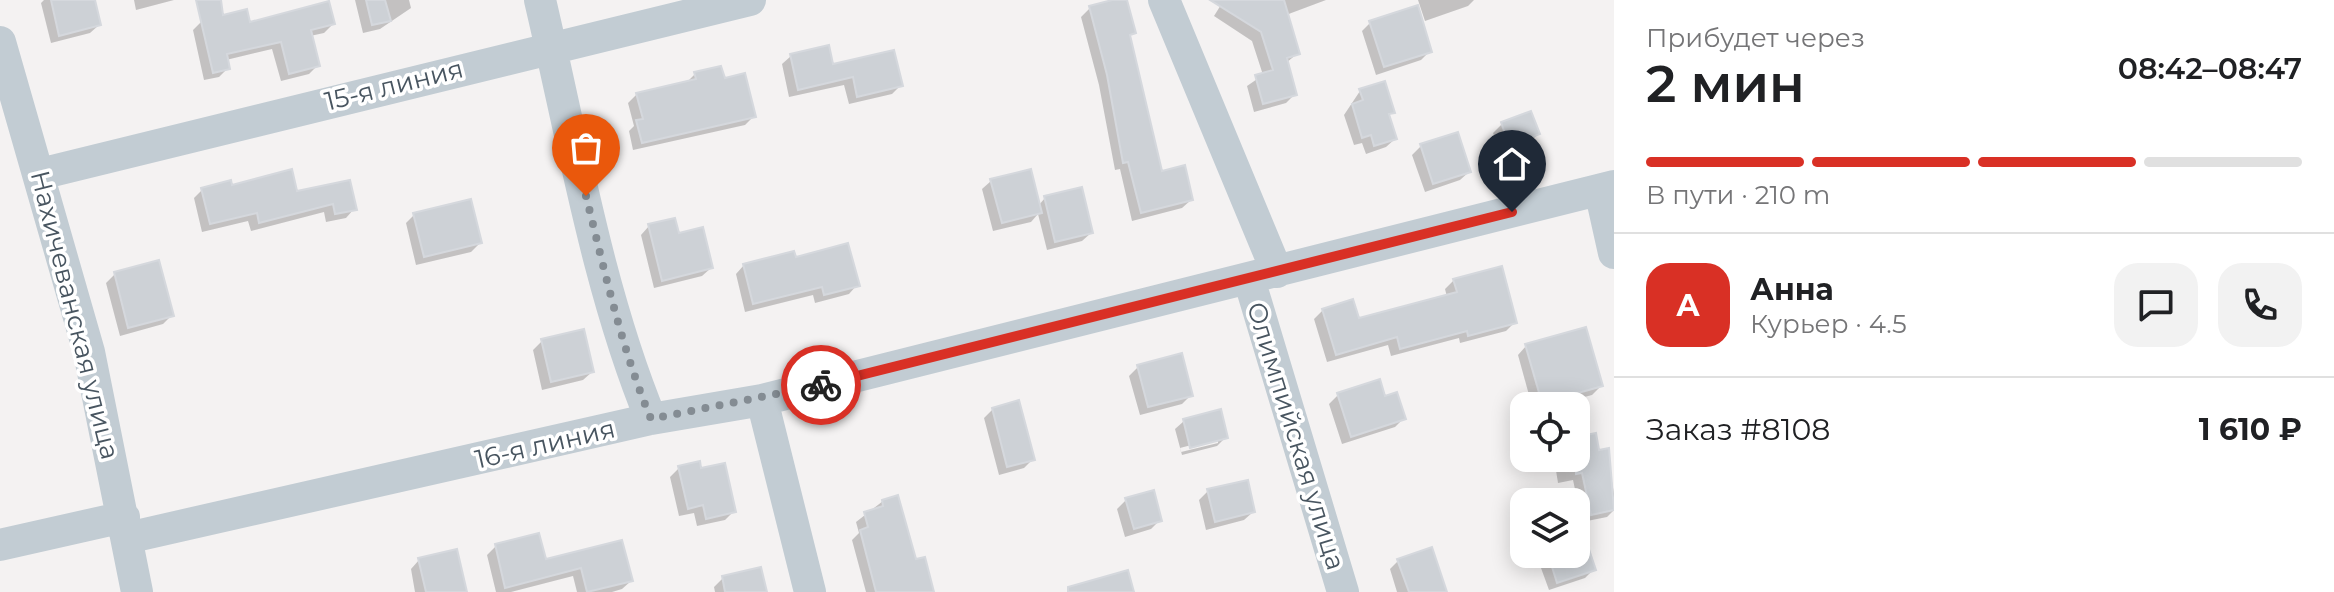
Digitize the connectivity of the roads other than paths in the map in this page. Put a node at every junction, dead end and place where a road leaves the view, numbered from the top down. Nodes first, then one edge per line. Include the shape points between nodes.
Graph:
1 (540, 0) edge
2 (750, 0) edge
3 (1164, 0) edge
4 (0, 42) edge
5 (551, 46) junction
6 (40, 174) junction
7 (1607, 188) edge
8 (1614, 253) edge
9 (1263, 275) junction
10 (762, 400) junction
11 (651, 419) junction
12 (125, 528) junction
13 (0, 545) edge
14 (137, 592) edge
15 (810, 592) edge
16 (1343, 592) edge

1 - 5 street
2 - 5 street, 15-я линия
3 - 9 street, Олимпийская улица
4 - 6 street, Нахичеванская улица
5 - 6 street, 15-я линия
5 - 11 street via 615,317
6 - 12 street, Нахичеванская улица via 89,352
7 - 8 street
7 - 9 street, 16-я линия
9 - 10 street, 16-я линия
9 - 16 street, Олимпийская улица
10 - 11 street, 16-я линия
10 - 15 street
11 - 12 street, 16-я линия
12 - 13 street, 16-я линия
12 - 14 street, Нахичеванская улица

